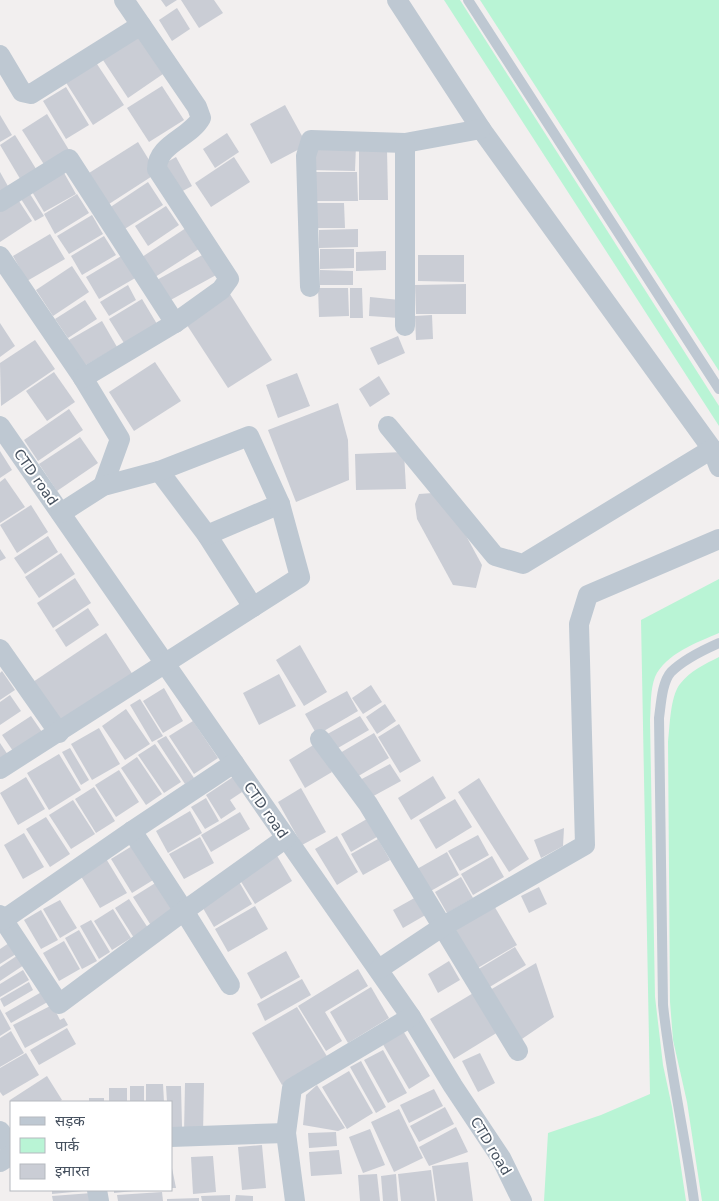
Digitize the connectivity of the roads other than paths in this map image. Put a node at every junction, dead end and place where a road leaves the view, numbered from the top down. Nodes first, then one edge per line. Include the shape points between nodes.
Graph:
1 (124, 0) edge
2 (397, 0) edge
3 (468, 0) edge
4 (141, 25) junction
5 (0, 54) edge
6 (481, 128) junction
7 (405, 143) junction
8 (0, 202) edge
9 (0, 256) edge
10 (310, 287) dead end
11 (175, 323) junction
12 (405, 326) dead end
13 (83, 378) junction
14 (719, 389) edge
15 (0, 426) edge
16 (388, 426) dead end
17 (715, 458) edge
18 (159, 471) junction
19 (103, 486) junction
20 (280, 504) junction
21 (62, 513) junction
22 (207, 535) junction
23 (719, 539) edge
24 (253, 607) junction
25 (719, 642) edge
26 (0, 649) edge
27 (166, 664) junction
28 (59, 733) junction
29 (320, 739) dead end
30 (234, 764) junction
31 (0, 769) edge
32 (132, 831) junction
33 (286, 838) junction
34 (184, 910) junction
35 (2, 918) edge
36 (442, 927) junction
37 (379, 969) junction
38 (230, 985) dead end
39 (411, 1017) junction
40 (518, 1050) dead end
41 (0, 1131) edge
42 (286, 1133) junction
43 (172, 1137) edge
44 (10, 1146) edge
45 (295, 1201) edge
46 (522, 1201) edge
47 (694, 1201) edge

1 - 4 street
2 - 6 street
3 - 14 lane
4 - 5 street via 31,94 22,92
4 - 11 street via 197,107 201,118 196,127 172,143 160,156 157,169 229,279 221,290
6 - 7 street
6 - 17 street
7 - 10 street via 311,140 306,156
7 - 12 street
8 - 11 street via 69,159
9 - 13 street
11 - 13 street
13 - 19 street via 120,439
15 - 21 street, CTD road
16 - 17 street via 495,556 523,564
18 - 19 street
18 - 20 street via 249,436
18 - 22 street
19 - 21 street
20 - 22 street
20 - 24 street via 300,577
21 - 27 street, CTD road
22 - 24 street
23 - 36 street via 588,596 579,624 585,845
24 - 27 street
25 - 47 lane via 670,673 662,694 659,718 663,1005
26 - 28 street
27 - 28 street
27 - 30 street, CTD road
28 - 31 street
29 - 36 street via 368,804
30 - 32 street
30 - 33 street, CTD road
32 - 34 street
32 - 35 street
33 - 34 street
33 - 37 street, CTD road
34 - 35 street via 59,1004
34 - 38 street
36 - 37 street
36 - 40 street
37 - 39 street, CTD road
39 - 42 street via 292,1088
39 - 46 street, CTD road via 501,1158
41 - 44 street
42 - 43 street
42 - 45 street

